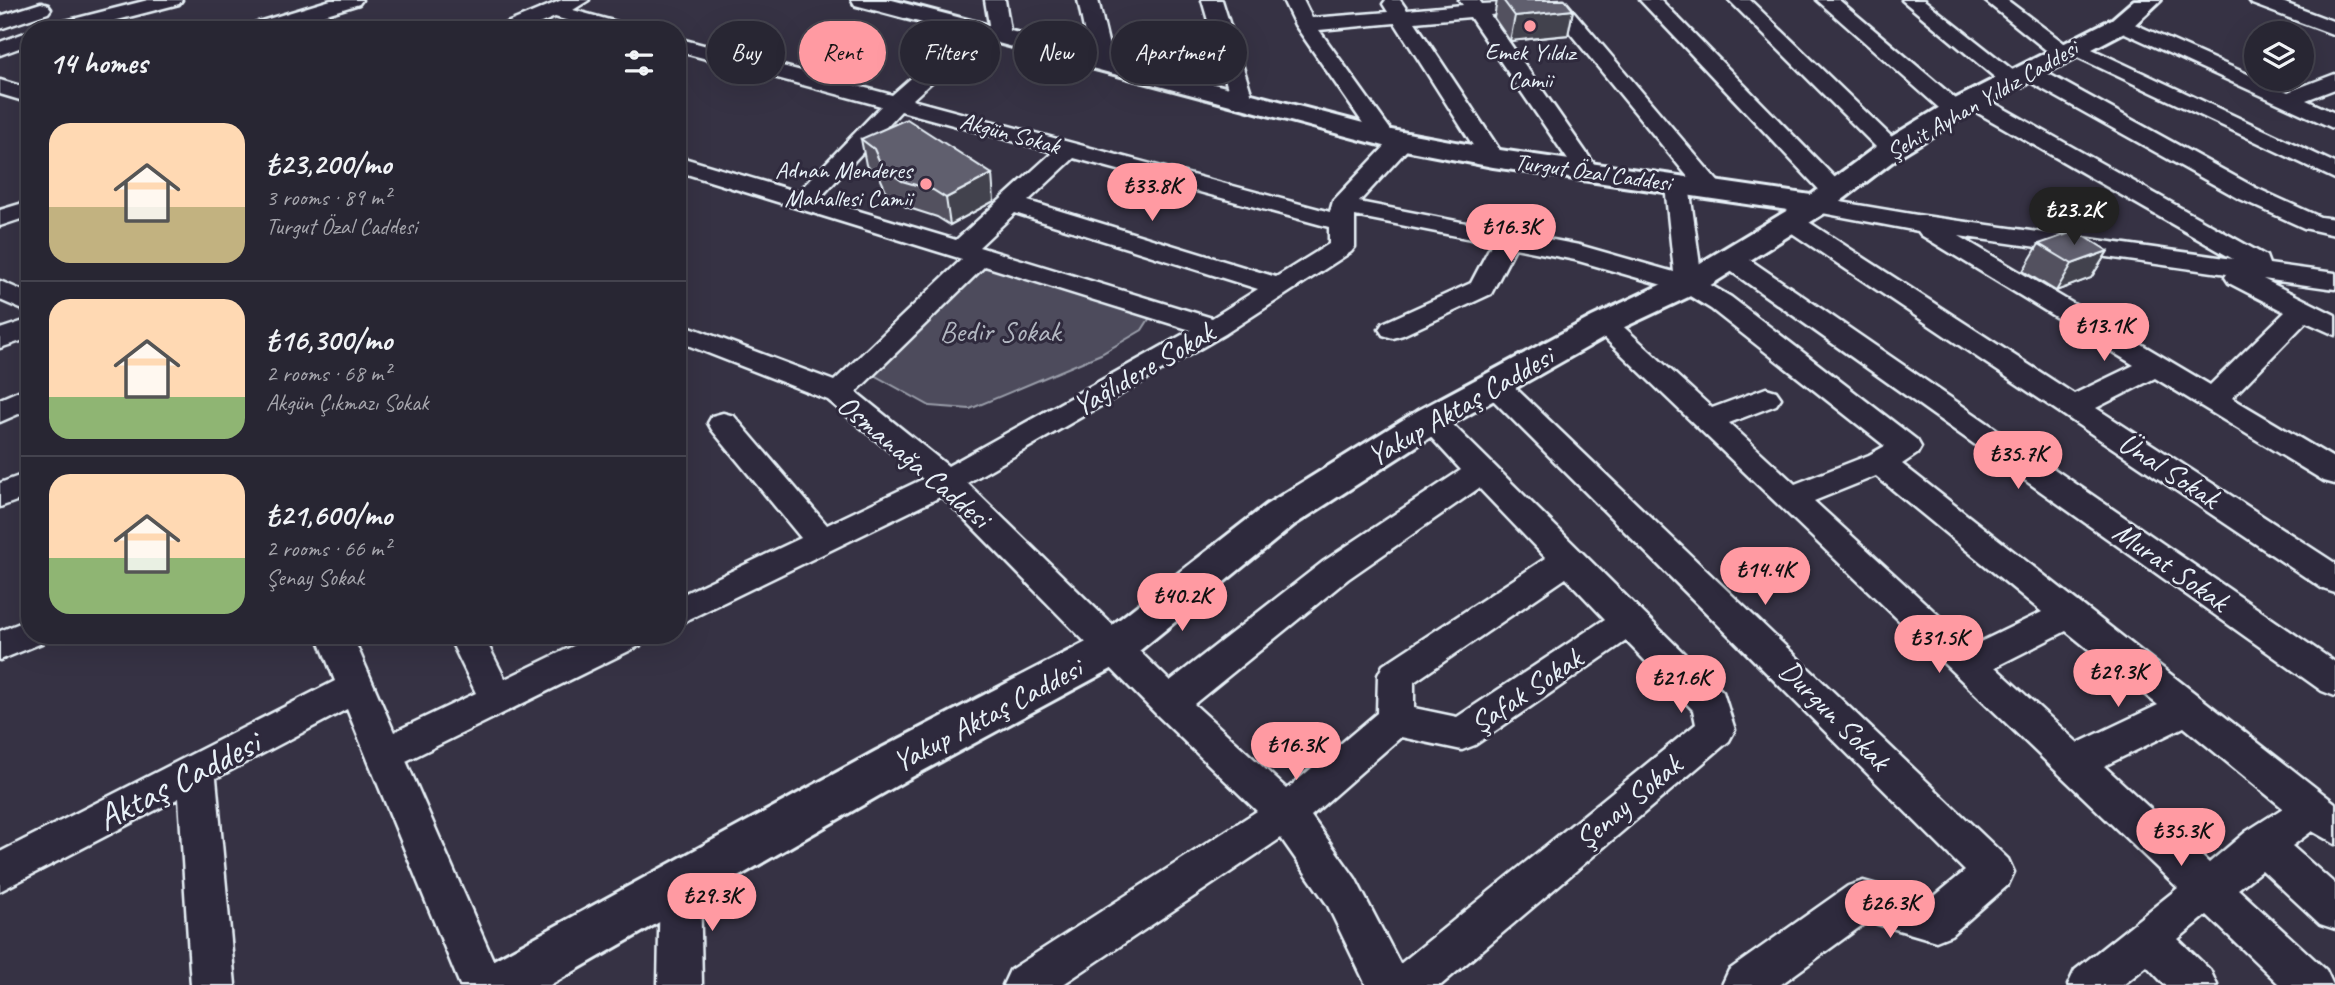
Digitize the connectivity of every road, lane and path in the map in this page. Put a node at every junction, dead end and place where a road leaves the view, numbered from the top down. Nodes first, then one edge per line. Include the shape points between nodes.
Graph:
1 (172, 0) edge
2 (352, 0) edge
3 (579, 0) edge
4 (995, 0) edge
5 (1088, 0) edge
6 (1212, 0) edge
7 (1293, 0) edge
8 (1650, 0) edge
9 (1739, 0) edge
10 (1827, 0) edge
11 (1912, 0) edge
12 (1994, 0) edge
13 (2259, 0) edge
14 (874, 1) edge
15 (2152, 1) edge
16 (1554, 2) edge
17 (1473, 5) edge
18 (41, 9) dead end
19 (1396, 9) edge
20 (555, 11) junction
21 (88, 21) edge
22 (282, 21) edge
23 (530, 21) edge
24 (591, 21) edge
25 (946, 21) edge
26 (991, 21) edge
27 (0, 23) edge
28 (2121, 24) junction
29 (1305, 25) junction
30 (2335, 29) edge
31 (1000, 36) edge
32 (21, 41) edge
33 (686, 46) edge
34 (0, 49) edge
35 (2068, 50) junction
36 (1102, 63) junction
37 (2020, 76) junction
38 (2335, 81) edge
39 (921, 84) edge
40 (0, 87) edge
41 (21, 93) edge
42 (1242, 99) junction
43 (2287, 100) junction
44 (896, 103) junction
45 (1964, 105) junction
46 (21, 106) edge
47 (0, 112) edge
48 (2335, 122) edge
49 (1394, 139) junction
50 (1070, 149) junction
51 (1891, 149) junction
52 (1493, 158) junction
53 (686, 166) edge
54 (1587, 171) junction
55 (2335, 173) edge
56 (1677, 185) junction
57 (1711, 189) junction
58 (802, 202) junction
59 (1010, 204) junction
60 (1815, 206) junction
61 (21, 211) edge
62 (1342, 214) junction
63 (0, 218) edge
64 (1917, 223) junction
65 (2335, 227) edge
66 (1507, 239) junction
67 (971, 253) junction
68 (1731, 259) junction
69 (2208, 262) junction
70 (2277, 274) junction
71 (2335, 281) edge
72 (1689, 284) junction
73 (1280, 287) junction
74 (0, 289) edge
75 (21, 300) edge
76 (2304, 309) junction
77 (1604, 324) junction
78 (2335, 326) edge
79 (1215, 328) junction
80 (1393, 329) dead end
81 (21, 331) edge
82 (0, 339) edge
83 (686, 339) edge
84 (2158, 365) junction
85 (1494, 384) junction
86 (838, 393) junction
87 (1766, 398) dead end
88 (2214, 398) junction
89 (21, 401) edge
90 (2073, 407) junction
91 (0, 412) edge
92 (1430, 420) junction
93 (1709, 420) junction
94 (723, 422) dead end
95 (1880, 463) junction
96 (1480, 472) junction
97 (2335, 473) edge
98 (946, 481) junction
99 (21, 487) edge
100 (0, 496) edge
101 (1791, 498) junction
102 (822, 541) junction
103 (1567, 561) junction
104 (2335, 580) edge
105 (686, 607) edge
106 (2071, 613) junction
107 (1627, 622) junction
108 (21, 637) edge
109 (338, 644) edge
110 (470, 644) edge
111 (610, 644) edge
112 (0, 646) edge
113 (1113, 648) junction
114 (1968, 664) junction
115 (2335, 681) edge
116 (356, 687) junction
117 (497, 699) junction
118 (1169, 703) junction
119 (2188, 708) junction
120 (1395, 720) junction
121 (384, 754) junction
122 (2074, 763) junction
123 (196, 770) junction
124 (1286, 813) junction
125 (2324, 817) edge
126 (2261, 844) junction
127 (0, 872) edge
128 (680, 882) junction
129 (2206, 887) junction
130 (2335, 910) edge
131 (2148, 939) junction
132 (213, 985) edge
133 (482, 985) edge
134 (499, 985) edge
135 (680, 985) edge
136 (1025, 985) edge
137 (1388, 985) edge
138 (1408, 985) edge
139 (1744, 985) edge
140 (2090, 985) edge
141 (2195, 985) edge
142 (2311, 985) edge

1 - 21 street
2 - 22 street
3 - 20 street
4 - 26 street
5 - 36 street
6 - 42 street
7 - 29 street
8 - 60 street, Ünal Sokak
9 - 51 street
10 - 45 street
11 - 37 street
12 - 35 street
13 - 30 street
14 - 25 main road, Turgut Özal Caddesi
15 - 28 main road, Şehit Ayhan Yıldız Caddesi
16 - 17 street
16 - 57 street
17 - 19 street
17 - 54 street
18 - 27 street
19 - 29 street
19 - 52 street
20 - 23 street
20 - 24 street
28 - 35 main road, Şehit Ayhan Yıldız Caddesi
28 - 43 street
29 - 49 street
31 - 36 main road, Turgut Özal Caddesi
32 - 34 street
33 - 44 street, Akgün Sokak
35 - 37 main road, Şehit Ayhan Yıldız Caddesi
35 - 55 street
36 - 42 main road, Turgut Özal Caddesi
37 - 45 main road, Şehit Ayhan Yıldız Caddesi
37 - 65 street via 2247,192 2313,223
38 - 43 street
39 - 44 street
40 - 41 street
42 - 49 main road, Turgut Özal Caddesi
43 - 48 street
44 - 50 street, Akgün Sokak
44 - 58 street
45 - 51 main road, Şehit Ayhan Yıldız Caddesi
45 - 70 street
46 - 47 street
49 - 52 main road, Turgut Özal Caddesi
49 - 62 street, Yağlıdere Sokak
50 - 59 street
50 - 62 street, Akgün Sokak
51 - 60 main road, Şehit Ayhan Yıldız Caddesi
52 - 54 main road, Turgut Özal Caddesi
53 - 58 street
54 - 56 main road, Turgut Özal Caddesi
56 - 57 main road, Turgut Özal Caddesi
56 - 72 street
57 - 60 main road, Turgut Özal Caddesi
58 - 67 street
59 - 67 street
59 - 73 street
60 - 64 street, Turgut Özal Caddesi
60 - 68 main road, Yakup Aktaş Caddesi
60 - 90 street, Ünal Sokak
61 - 63 street
62 - 66 street, Akgün Sokak
62 - 73 street, Yağlıdere Sokak via 1342,247
64 - 69 street, Turgut Özal Caddesi
64 - 84 street
66 - 72 street, Akgün Sokak via 1579,253
66 - 80 street via 1482,288
67 - 79 street
67 - 86 street
68 - 72 main road, Yakup Aktaş Caddesi
68 - 115 street, Murat Sokak
69 - 70 street, Turgut Özal Caddesi
69 - 76 street
70 - 71 street, Turgut Özal Caddesi
72 - 77 main road, Yakup Aktaş Caddesi
72 - 95 street, Akgün Sokak via 1721,303 1906,447
73 - 79 street, Yağlıdere Sokak
74 - 75 street
76 - 78 street
76 - 88 street
77 - 85 main road, Yakup Aktaş Caddesi
77 - 93 street
79 - 98 street, Yağlıdere Sokak
81 - 82 street
83 - 86 street, Osmanağa Caddesi
84 - 88 street
84 - 90 street
85 - 92 main road, Yakup Aktaş Caddesi
85 - 139 street, Durgun Sokak via 1994,872 1936,921 1863,900
86 - 98 street, Osmanağa Caddesi
87 - 93 street
88 - 97 street
89 - 91 street
90 - 104 street, Ünal Sokak
92 - 96 street, Şenay Sokak
92 - 113 main road, Yakup Aktaş Caddesi via 1280,515
93 - 101 street
94 - 102 street
95 - 101 street
95 - 106 street
96 - 103 street, Şenay Sokak
96 - 118 street via 1336,570
98 - 102 street, Yağlıdere Sokak
98 - 113 street, Osmanağa Caddesi
99 - 100 street
101 - 114 street
102 - 105 street, Yağlıdere Sokak
103 - 107 street, Şenay Sokak
103 - 120 street via 1396,675
106 - 114 street
106 - 119 street
107 - 120 street, Şafak Sokak via 1462,734
107 - 138 street, Şenay Sokak via 1710,704 1716,730
108 - 112 street
109 - 116 street
110 - 117 street
111 - 117 street
113 - 118 street, Osmanağa Caddesi
113 - 128 main road, Yakup Aktaş Caddesi
114 - 122 street
116 - 121 street
116 - 123 street, Aktaş Caddesi
117 - 121 street
118 - 124 street, Osmanağa Caddesi
119 - 122 street
119 - 125 street
120 - 124 street
121 - 133 street
122 - 129 street
123 - 127 street, Aktaş Caddesi
123 - 132 street
124 - 136 street
124 - 137 street, Osmanağa Caddesi via 1341,891
125 - 126 street
126 - 129 street
126 - 130 street
128 - 134 main road, Yakup Aktaş Caddesi
128 - 135 street
129 - 131 street
129 - 142 street
131 - 140 street
131 - 141 street

